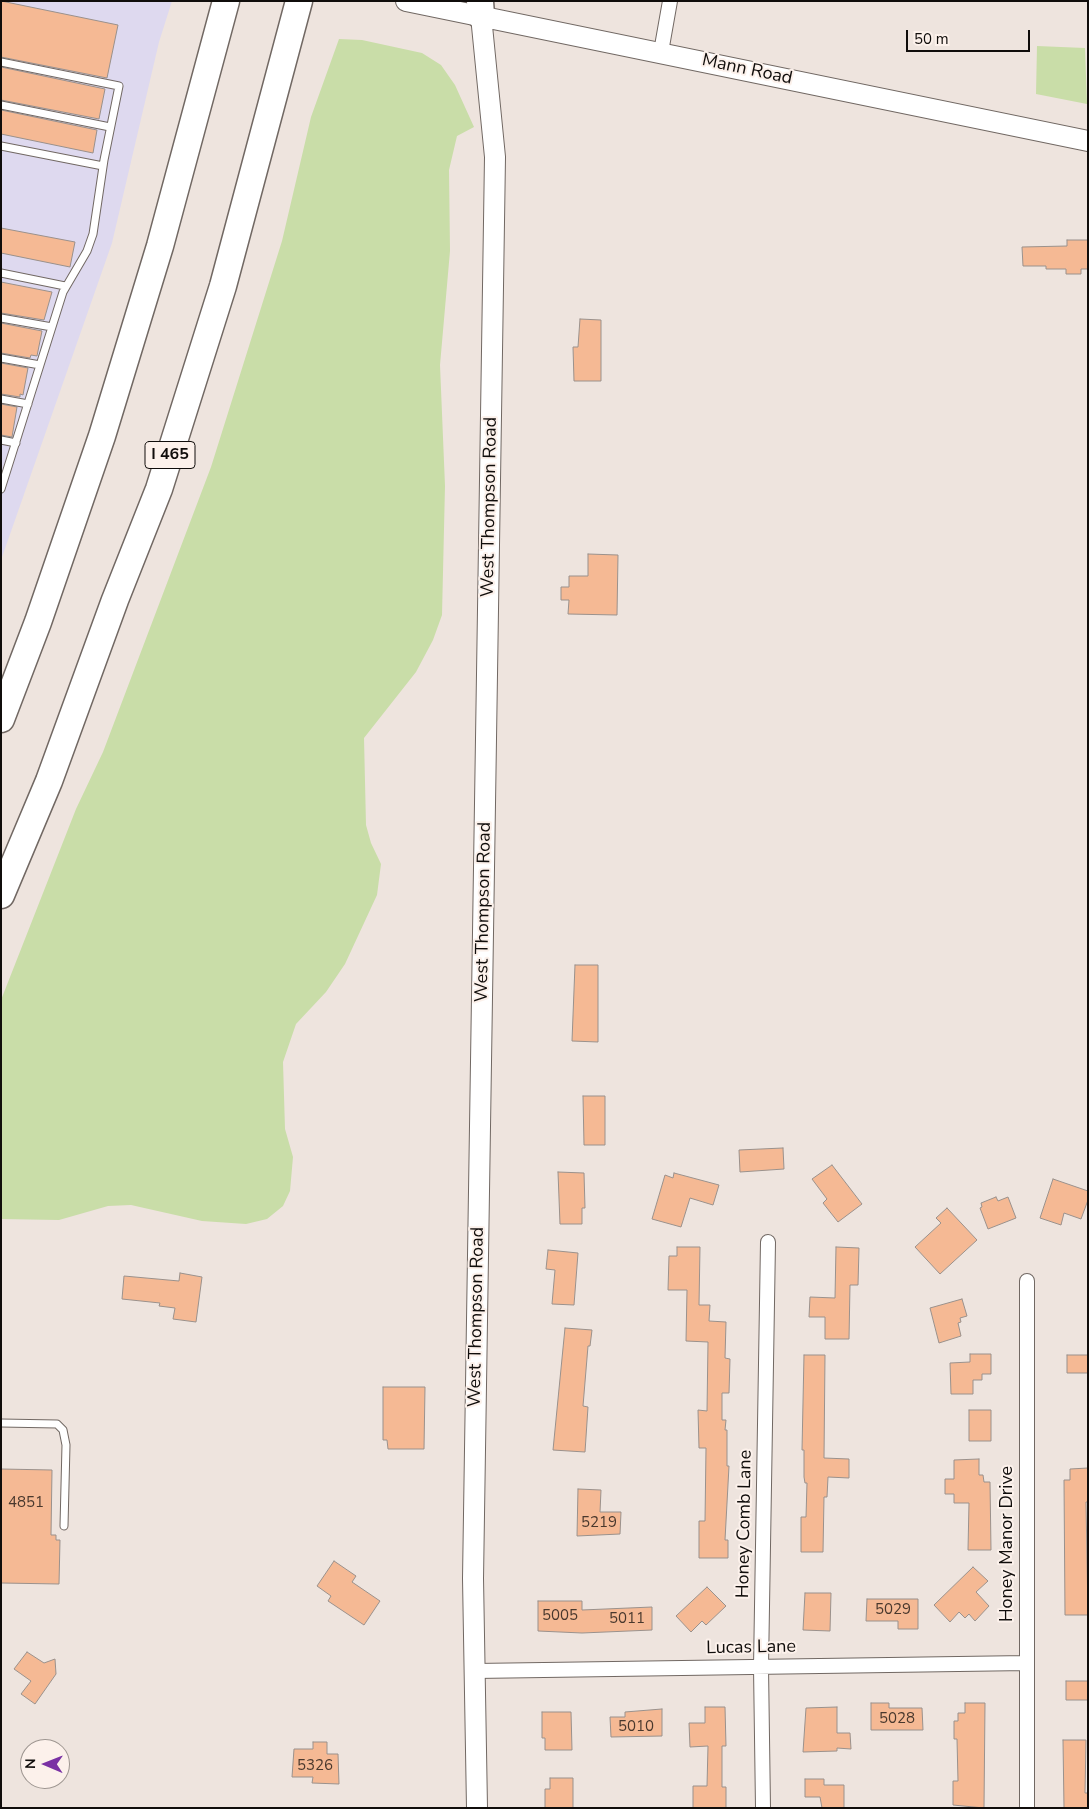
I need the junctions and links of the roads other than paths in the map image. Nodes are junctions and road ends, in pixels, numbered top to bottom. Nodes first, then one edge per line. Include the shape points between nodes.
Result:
1 (226, 1) edge
2 (299, 1) edge
3 (406, 1) edge
4 (670, 1) edge
5 (481, 9) edge
6 (661, 52) junction
7 (1, 62) edge
8 (1, 105) edge
9 (110, 127) junction
10 (1088, 141) edge
11 (1, 146) edge
12 (103, 166) junction
13 (1, 273) edge
14 (65, 286) junction
15 (1, 318) edge
16 (52, 327) junction
17 (1, 358) edge
18 (40, 366) junction
19 (1, 399) edge
20 (28, 404) junction
21 (1, 440) edge
22 (16, 443) junction
23 (2, 485) edge
24 (1, 719) edge
25 (1, 895) edge
26 (768, 1242) dead end
27 (1027, 1281) dead end
28 (1, 1423) edge
29 (64, 1526) dead end
30 (1027, 1663) junction
31 (761, 1666) junction
32 (474, 1671) junction
33 (477, 1808) edge
34 (763, 1808) edge
35 (1027, 1808) edge

1 - 24 highway via 163,236 105,426
2 - 25 highway, I 465 via 223,286 159,489 49,781
3 - 5 main road, Mann Road
4 - 6 street
5 - 6 main road, Mann Road
5 - 32 main road, West Thompson Road via 495,157
6 - 10 main road, Mann Road
7 - 9 lane via 120,86
8 - 9 lane
9 - 12 lane
11 - 12 lane
12 - 14 lane via 93,234 87,251
13 - 14 lane
14 - 16 lane
15 - 16 lane
16 - 18 lane
17 - 18 lane
18 - 20 lane
19 - 20 lane
20 - 22 lane
21 - 22 lane
22 - 23 lane
26 - 31 street, Honey Comb Lane
27 - 30 street, Honey Manor Drive
28 - 29 lane via 57,1424 63,1430 66,1445
30 - 31 street, Lucas Lane
30 - 35 street, Honey Manor Drive
31 - 32 street, Lucas Lane
31 - 34 street, Honey Comb Lane
32 - 33 main road, West Thompson Road

